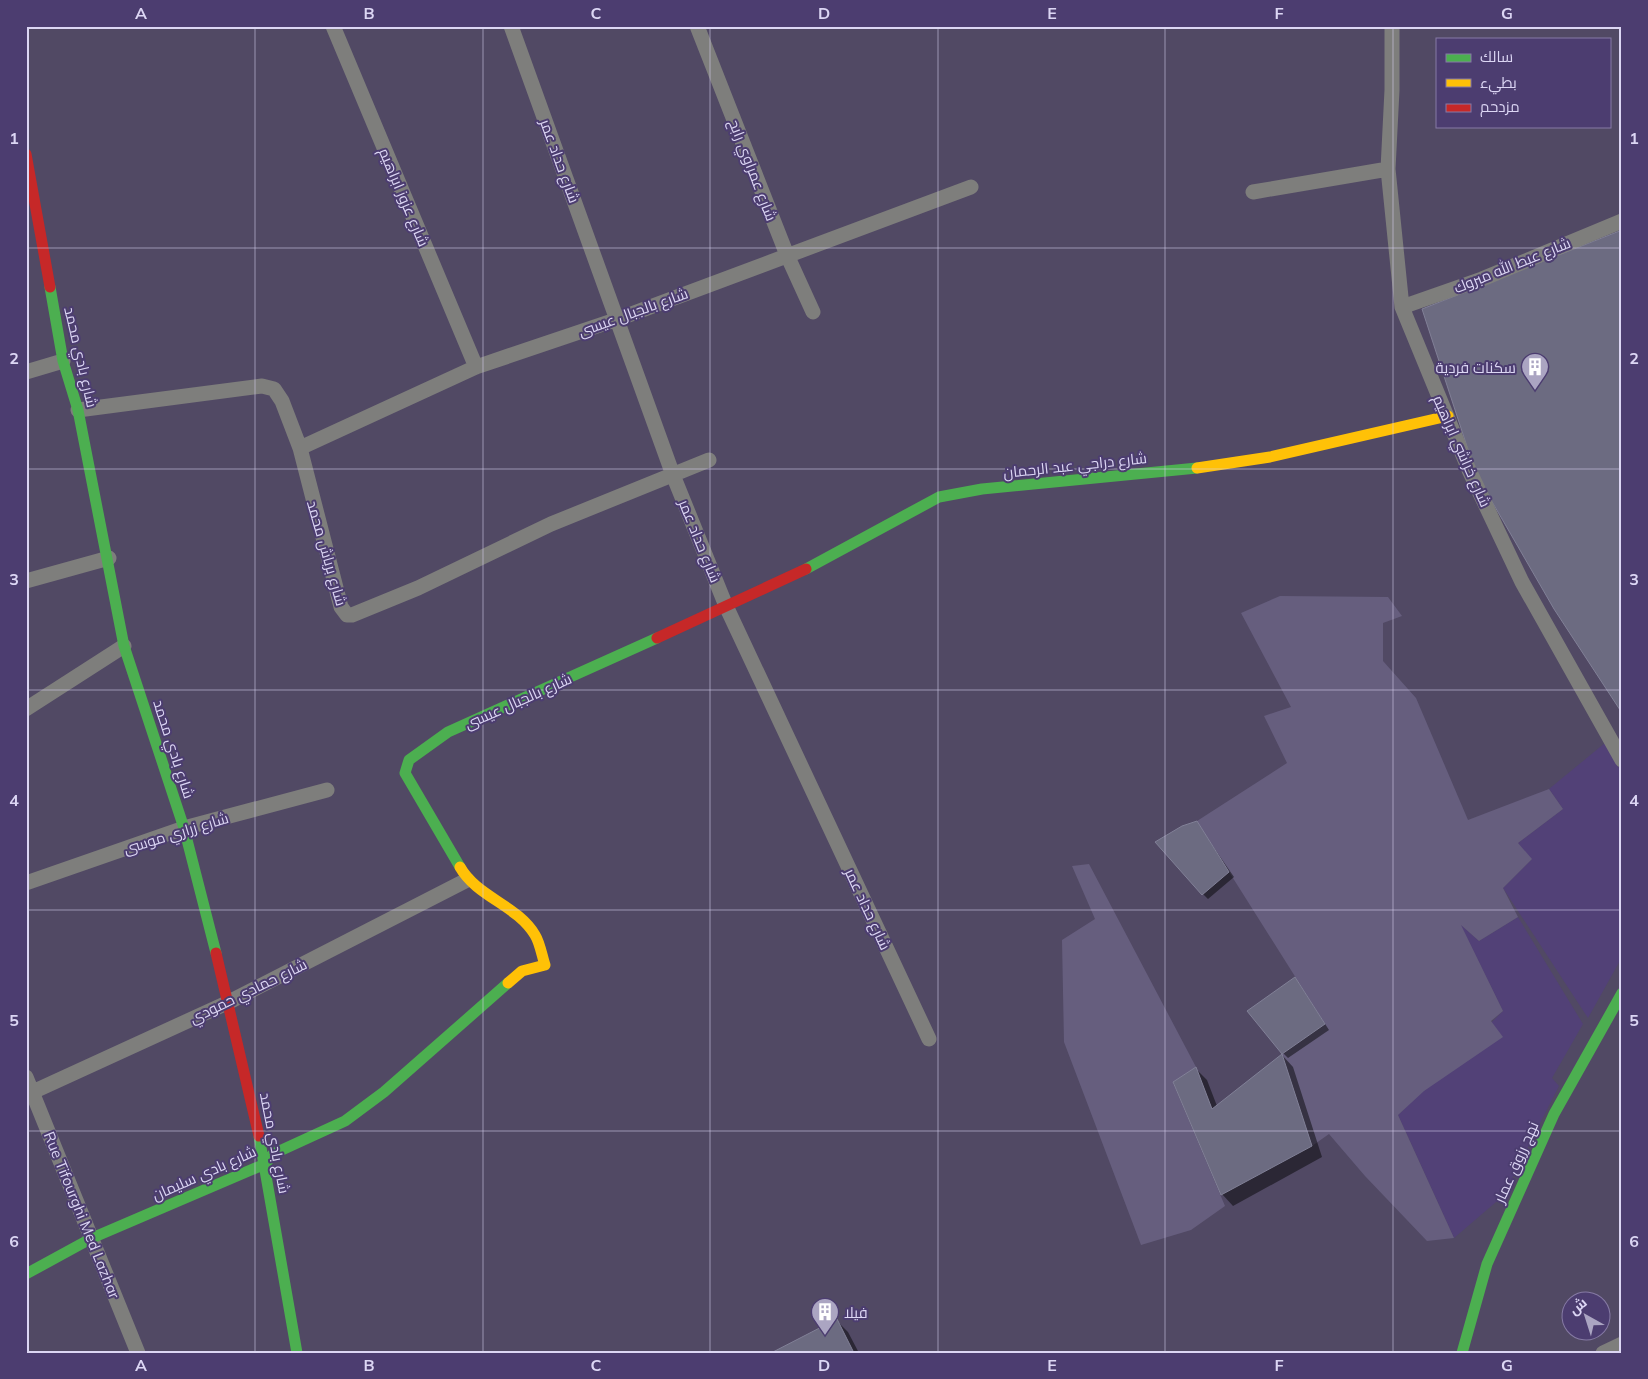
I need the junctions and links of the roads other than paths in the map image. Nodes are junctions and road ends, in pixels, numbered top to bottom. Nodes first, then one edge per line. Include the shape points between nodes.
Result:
1 (333, 26) edge
2 (511, 26) edge
3 (697, 26) edge
4 (1392, 26) edge
5 (26, 154) edge
6 (1388, 169) junction
7 (971, 187) dead end
8 (1253, 192) dead end
9 (1622, 221) edge
10 (787, 255) junction
11 (1402, 307) junction
12 (813, 312) dead end
13 (618, 319) junction
14 (63, 361) junction
15 (476, 367) junction
16 (26, 372) edge
17 (78, 410) junction
18 (1448, 416) junction
19 (300, 448) junction
20 (709, 460) dead end
21 (673, 475) junction
22 (109, 558) junction
23 (26, 581) edge
24 (726, 606) junction
25 (124, 646) junction
26 (26, 709) edge
27 (1622, 760) edge
28 (327, 790) dead end
29 (184, 828) junction
30 (467, 880) junction
31 (26, 882) edge
32 (1622, 993) edge
33 (229, 1002) junction
34 (929, 1039) dead end
35 (26, 1078) edge
36 (29, 1094) edge
37 (265, 1164) junction
38 (92, 1238) junction
39 (26, 1274) edge
40 (1622, 1344) edge
41 (138, 1353) edge
42 (297, 1353) edge
43 (1462, 1353) edge
44 (1603, 1353) edge

1 - 15 street, شارع عزوز ابراهيم
2 - 13 street, شارع حداد عمر
3 - 10 street, شارع عمراوي رابح
4 - 6 street, شارع خراشي ابراهيم
5 - 14 street, شارع بادي محمد
6 - 8 street
6 - 11 street, شارع خراشي ابراهيم
7 - 10 street, شارع بالجبال عيسى
9 - 11 street, شارع عيط الله مبروك via 1482,279
10 - 12 street, شارع عمراوي رابح
10 - 13 street, شارع بالجبال عيسى
11 - 18 street, شارع خراشي ابراهيم via 1436,395
13 - 15 street, شارع بالجبال عيسى
13 - 21 street, شارع حداد عمر
14 - 16 street
14 - 17 street, شارع بادي محمد
15 - 19 street, شارع بالجبال عيسى
17 - 19 street, شارع برباش محمد via 274,389
17 - 22 street, شارع بادي محمد
18 - 24 street, شارع دراجي عبد الرحمان via 1270,458 939,497 794,576
18 - 27 street, شارع خراشي ابراهيم via 1469,470 1522,582
19 - 21 street, شارع برباش محمد via 341,607 347,615 418,588 551,524
20 - 21 street, شارع برباش محمد
21 - 24 street, شارع حداد عمر
22 - 23 street
22 - 25 street, شارع بادي محمد
24 - 30 street, شارع بالجبال عيسى via 448,732 408,760 405,774
24 - 34 street, شارع حداد عمر
25 - 26 street
25 - 29 street, شارع بادي محمد
28 - 29 street, شارع زراري موسى
29 - 31 street, شارع زراري موسى
29 - 33 street, شارع بادي محمد
30 - 33 street, شارع حمادي حمودي
30 - 37 street, شارع بادي سليمان via 520,916 536,936 545,965 522,971 384,1092 344,1121 273,1154
32 - 43 street, نهج رزوق عمار via 1554,1114 1486,1264
33 - 36 street, شارع حمادي حمودي
33 - 37 street, شارع بادي محمد
35 - 36 street, Rue Tifourghi Med Lazhar
36 - 38 street, Rue Tifourghi Med Lazhar
37 - 38 street, شارع بادي سليمان
37 - 42 street, شارع بادي محمد
38 - 39 street, شارع بادي سليمان
38 - 41 street, Rue Tifourghi Med Lazhar
40 - 44 street

